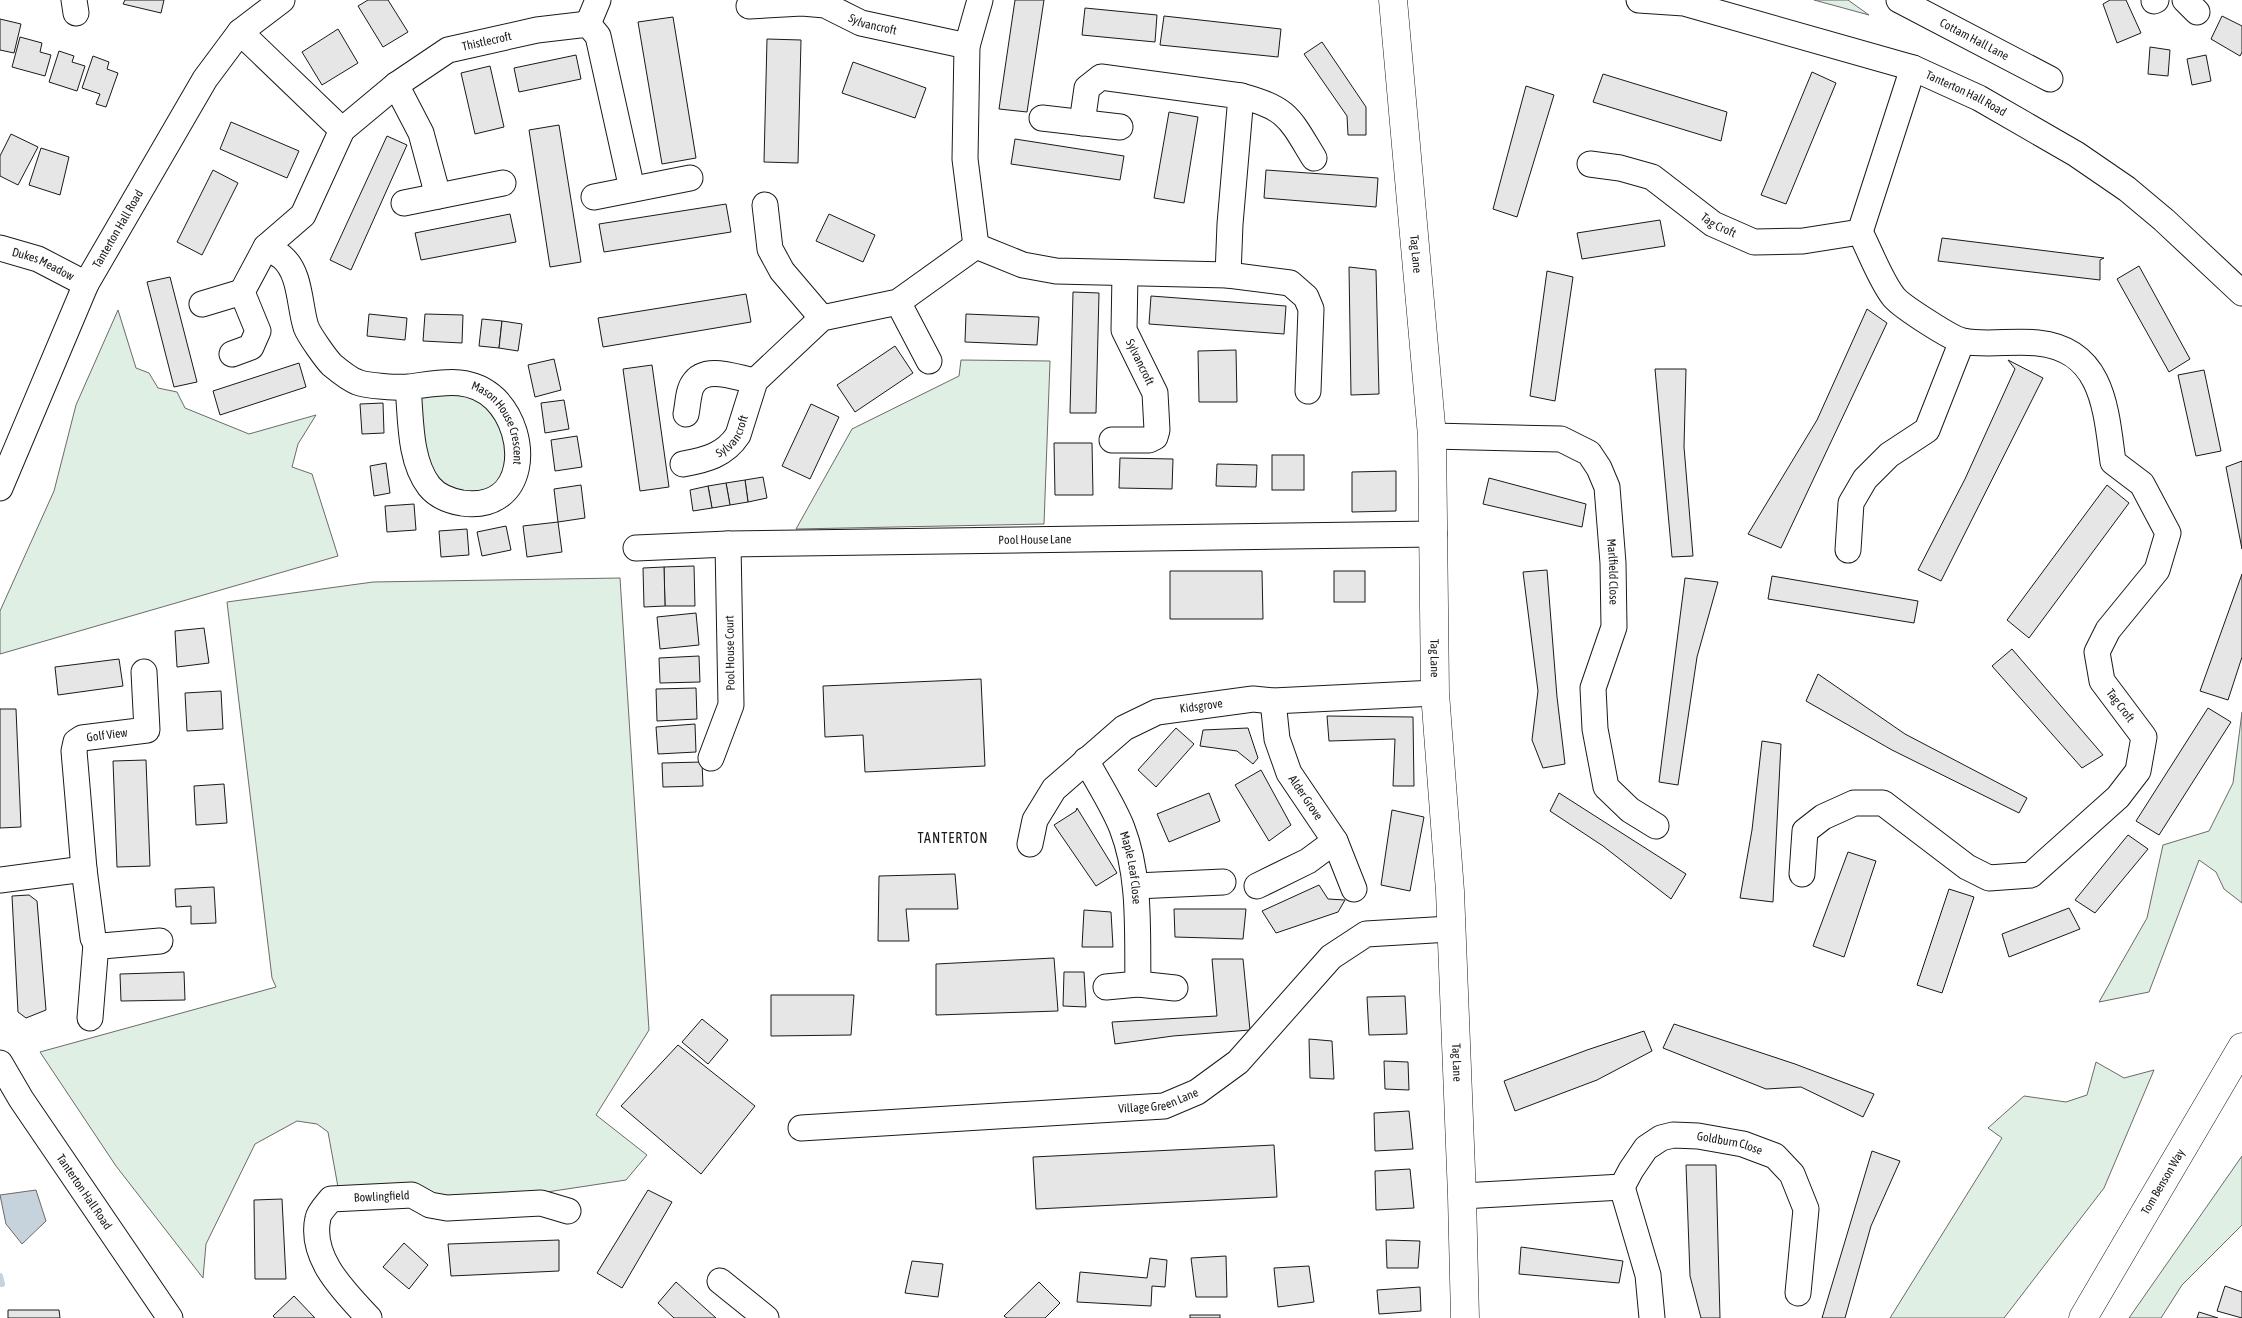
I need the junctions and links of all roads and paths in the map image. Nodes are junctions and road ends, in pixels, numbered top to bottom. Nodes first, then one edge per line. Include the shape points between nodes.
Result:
1 (282, 0) edge
2 (598, 0) edge
3 (980, 0) edge
4 (1393, 0) edge
5 (1639, 0) edge
6 (1899, 0) edge
7 (749, 6) dead end
8 (588, 24) junction
9 (240, 32) junction
10 (967, 46) junction
11 (1913, 68) junction
12 (2050, 79) dead end
13 (396, 85) junction
14 (1241, 96) junction
15 (1042, 118) dead end
16 (1082, 123) junction
17 (1120, 127) dead end
18 (342, 130) junction
19 (1314, 158) dead end
20 (1590, 164) dead end
21 (690, 178) dead end
22 (503, 184) dead end
23 (632, 189) junction
24 (438, 196) junction
25 (594, 197) dead end
26 (404, 203) dead end
27 (765, 205) dead end
28 (1860, 232) junction
29 (976, 246) junction
30 (266, 247) junction
31 (0, 248) edge
32 (1124, 273) junction
33 (1228, 275) junction
34 (86, 284) junction
35 (242, 292) junction
36 (2242, 294) edge
37 (898, 302) junction
38 (202, 304) dead end
39 (822, 318) junction
40 (1962, 341) junction
41 (232, 354) dead end
42 (929, 361) dead end
43 (755, 381) junction
44 (408, 387) junction
45 (1308, 391) dead end
46 (686, 414) dead end
47 (1432, 436) junction
48 (1112, 440) dead end
49 (683, 464) dead end
50 (0, 488) edge
51 (1434, 534) junction
52 (728, 544) junction
53 (636, 548) dead end
54 (1848, 550) dead end
55 (144, 672) dead end
56 (1435, 693) junction
57 (1274, 701) junction
58 (711, 758) dead end
59 (1086, 760) junction
60 (1656, 826) dead end
61 (1335, 842) junction
62 (1030, 844) dead end
63 (84, 868) junction
64 (1802, 874) dead end
65 (0, 880) edge
66 (1223, 882) dead end
67 (1136, 886) junction
68 (1257, 886) dead end
69 (1354, 889) dead end
70 (1450, 929) junction
71 (160, 942) dead end
72 (96, 944) junction
73 (1138, 984) junction
74 (1106, 987) dead end
75 (1175, 988) dead end
76 (90, 1018) dead end
77 (2242, 1047) edge
78 (0, 1063) edge
79 (801, 1128) dead end
80 (1622, 1187) junction
81 (1462, 1196) junction
82 (568, 1211) dead end
83 (720, 1281) dead end
84 (1798, 1292) dead end
85 (170, 1318) edge
86 (369, 1318) edge
87 (766, 1318) edge
88 (1464, 1318) edge
89 (1652, 1318) edge
90 (2083, 1318) edge

1 - 9 street, Tanterton Hall Road
2 - 8 street
3 - 10 street
4 - 47 main road, Tag Lane
5 - 11 street, Tanterton Hall Road via 1684,3
6 - 12 street, Cottam Hall Lane
7 - 10 street, Sylvancroft via 825,5 861,23
8 - 13 street, Thistlecroft via 537,30 448,50
8 - 23 street via 598,36
9 - 18 street
9 - 34 street, Tanterton Hall Road via 205,79
10 - 29 street via 964,159
11 - 28 street
11 - 36 street, Tanterton Hall Road via 1979,98 2076,154 2164,220
13 - 18 street, Thistlecroft
13 - 24 street via 421,133
14 - 16 street via 1101,77 1087,88
14 - 19 street via 1267,103 1289,118
14 - 33 street
15 - 16 street
16 - 17 street
18 - 30 street, Thistlecroft via 303,215
20 - 28 street, Tag Croft via 1652,177 1713,224 1754,242 1803,241
21 - 23 street
22 - 24 street
23 - 25 street
24 - 26 street
27 - 39 street via 770,249 782,271
28 - 40 street, Tag Croft via 1893,297
29 - 32 street via 1023,265 1056,271
29 - 37 street
30 - 35 street, Thistlecroft
30 - 44 street, Mason House Crescent via 283,258 295,277 307,329 331,364 357,382
31 - 34 street, Dukes Meadow via 38,259
32 - 33 street
32 - 48 street, Sylvancroft via 1124,330 1155,393 1157,430 1155,437 1149,440
33 - 45 street via 1290,283 1306,297 1312,321
34 - 50 street, Tanterton Hall Road
35 - 38 street
35 - 41 street via 258,331 251,347
37 - 39 street
37 - 42 street
39 - 43 street, Sylvancroft
40 - 54 street via 1927,430 1889,455 1865,479 1851,503
40 - 64 street, Tag Croft via 2040,343 2071,352 2102,392 2113,462 2142,484 2168,533 2156,570 2108,630 2097,652 2102,682 2144,737 2138,771 2118,797 2030,875 1990,878 1967,867 1883,803 1854,804 1823,817 1805,831
43 - 46 street via 710,372 692,384
43 - 49 street, Sylvancroft via 733,442 709,459
44 - 44 street, Mason House Crescent via 460,381 483,390 496,400 516,437 518,456 514,476 506,491 492,502 473,504 439,495 429,486 414,449
47 - 51 main road, Tag Lane
47 - 60 street, Marlfield Close via 1561,440 1589,453 1599,468 1607,487 1614,627 1593,688 1595,729 1606,787 1630,810
51 - 52 street, Pool House Lane
51 - 56 main road, Tag Lane
52 - 53 street, Pool House Lane
52 - 58 street, Pool House Court via 731,705
55 - 63 street, Golf View via 147,730 82,738 76,742 74,752
56 - 57 street, Kidsgrove
56 - 70 main road, Tag Lane
57 - 59 street, Kidsgrove via 1253,699 1157,712 1124,728
57 - 61 street, Alder Grove via 1277,739 1290,773
59 - 62 street, Kidsgrove via 1054,789 1035,820
59 - 67 street, Maple Leaf Close via 1122,828
61 - 68 street via 1308,861
61 - 69 street, Alder Grove
63 - 65 street
63 - 72 street, Golf View
66 - 67 street
67 - 73 street, Maple Leaf Close
70 - 79 street, Village Green Lane via 1366,934 1331,957 1238,1062 1197,1092 1164,1106
70 - 81 main road, Tag Lane
71 - 72 street
72 - 76 street, Golf View
73 - 74 street
73 - 75 street
77 - 90 main road, Tom Benson Way
78 - 85 street, Tanterton Hall Road
80 - 81 street
80 - 84 street, Goldburn Close via 1646,1148 1661,1138 1673,1135 1743,1144 1774,1156 1792,1174 1806,1210
80 - 89 street via 1648,1275
81 - 88 main road, Tag Lane
82 - 86 street, Bowlingfield via 541,1203 447,1208 430,1205 412,1195 331,1199 318,1217 318,1241 327,1269
83 - 87 street

